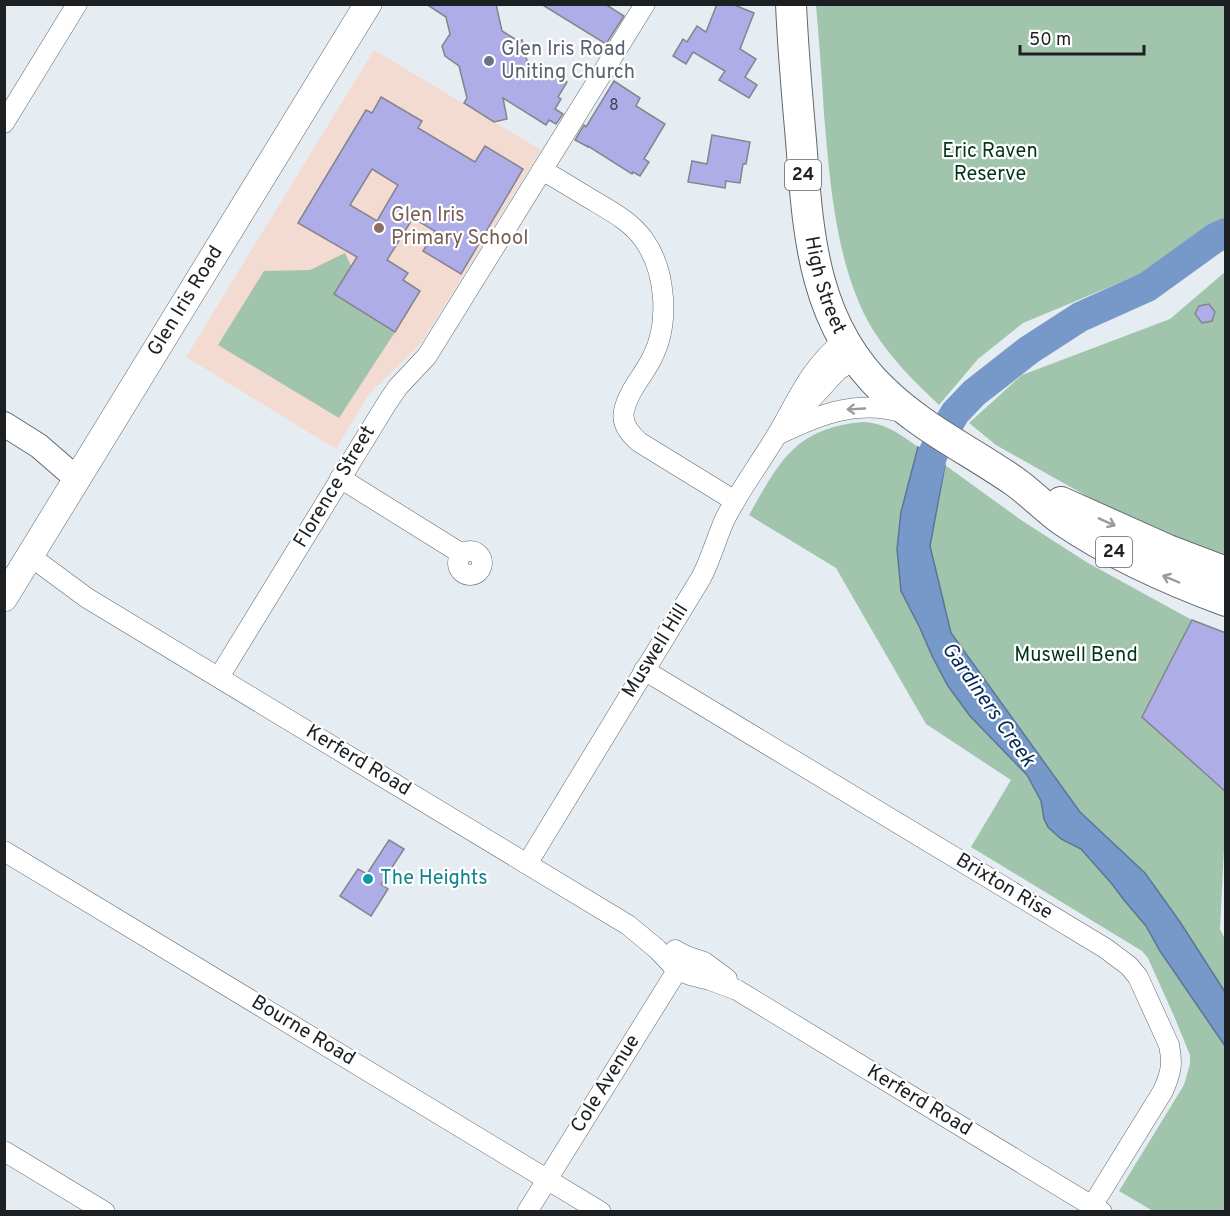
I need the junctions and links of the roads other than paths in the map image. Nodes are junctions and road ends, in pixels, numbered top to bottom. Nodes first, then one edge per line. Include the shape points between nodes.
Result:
1 (77, 4) edge
2 (368, 4) edge
3 (645, 4) edge
4 (791, 4) edge
5 (4, 123) edge
6 (542, 170) junction
7 (850, 349) junction
8 (919, 420) junction
9 (4, 424) edge
10 (777, 435) junction
11 (82, 472) junction
12 (340, 478) junction
13 (1015, 482) junction
14 (735, 501) junction
15 (462, 554) dead end
16 (26, 563) junction
17 (1226, 572) edge
18 (4, 598) edge
19 (1226, 601) edge
20 (644, 670) junction
21 (219, 677) junction
22 (4, 851) edge
23 (527, 864) junction
24 (682, 963) junction
25 (4, 1151) edge
26 (547, 1179) junction
27 (1097, 1209) edge
28 (105, 1212) edge
29 (527, 1212) edge
30 (601, 1212) edge

1 - 5 street
2 - 11 main road, Glen Iris Road
3 - 6 street, Florence Street
4 - 7 main road, High Street / 24 via 811,248 830,314
6 - 12 street, Florence Street via 427,356 398,387
6 - 14 street via 625,220 645,240 657,268 663,298 660,340 625,407 628,431 639,442
7 - 8 main road, High Street / 24 via 882,390
7 - 10 street, Muswell Hill via 838,370
8 -> 10 street via 883,408 843,410 822,414
8 - 13 main road, High Street / 24
9 - 11 street
10 - 14 street, Muswell Hill
11 - 16 main road, Glen Iris Road
12 - 15 street
12 - 21 street, Florence Street
13 -> 17 main road, High Street / 24
19 -> 13 main road, High Street / 24 via 1168,578 1101,544 1061,519
14 - 20 street, Muswell Hill via 701,578
16 - 18 main road, Glen Iris Road
16 - 21 street, Kerferd Road
20 - 23 street, Muswell Hill
20 - 27 street, Brixton Rise via 1106,948 1134,972 1169,1045 1172,1066 1163,1091
21 - 23 street, Kerferd Road
22 - 26 street, Bourne Road
23 - 24 street, Kerferd Road
24 - 26 street, Cole Avenue
24 - 27 street, Kerferd Road via 704,962 737,990
25 - 28 street
26 - 29 street, Cole Avenue
26 - 30 street, Bourne Road

